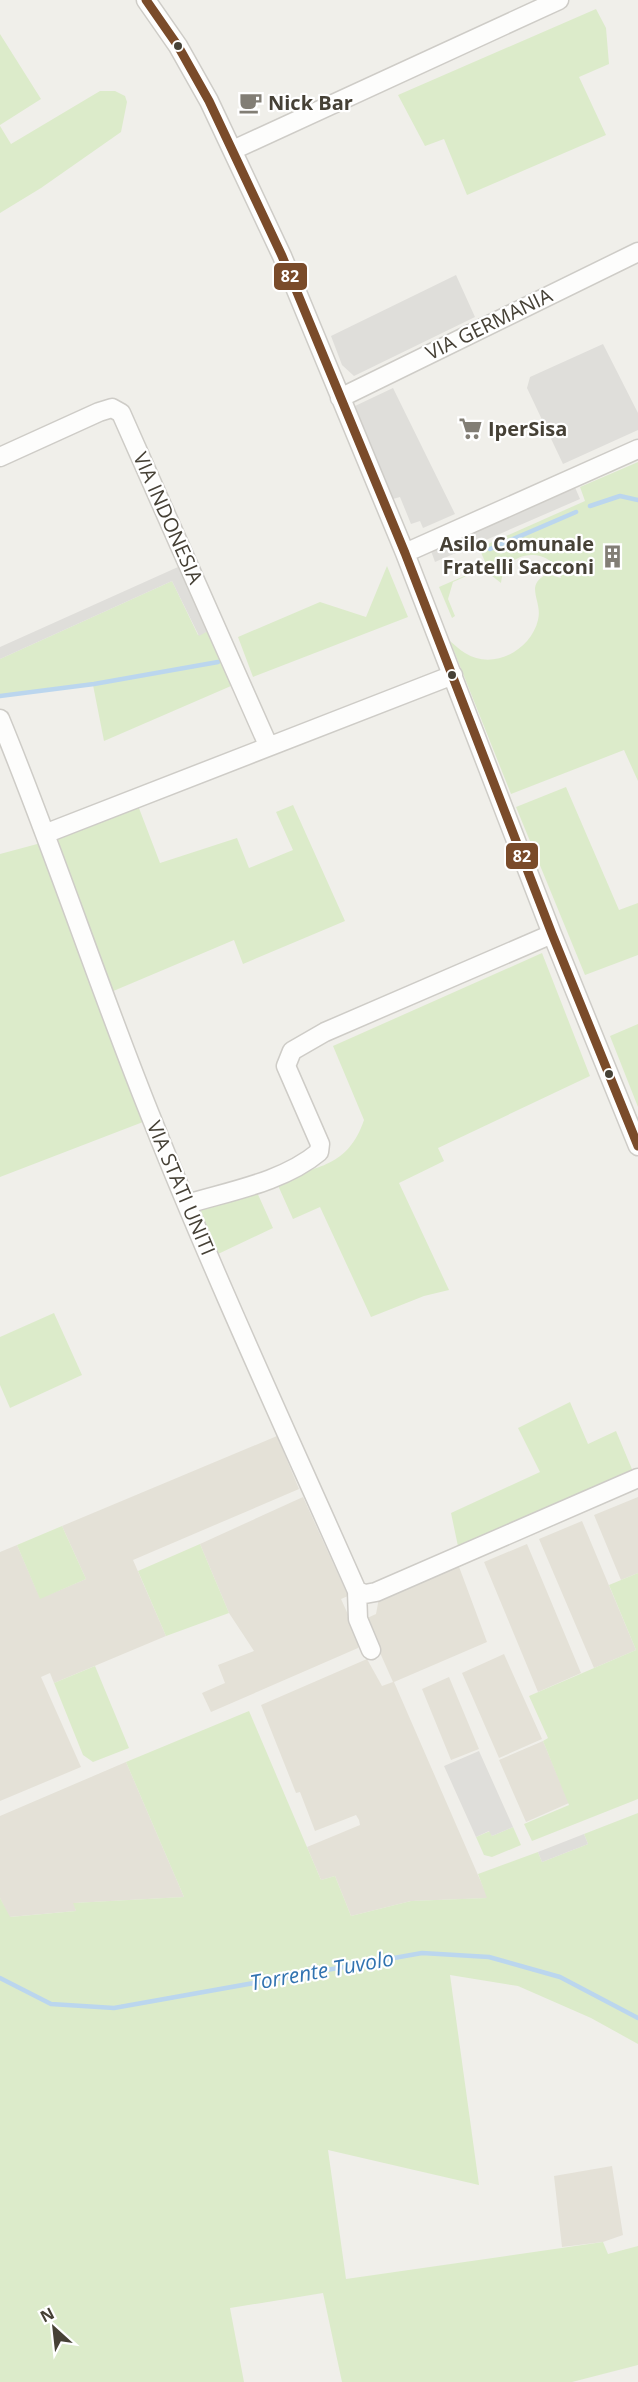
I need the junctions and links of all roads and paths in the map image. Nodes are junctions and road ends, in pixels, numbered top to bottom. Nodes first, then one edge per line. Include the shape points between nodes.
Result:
1 (146, 0) edge
2 (559, 0) edge
3 (233, 150) junction
4 (638, 252) edge
5 (340, 398) junction
6 (638, 449) edge
7 (0, 457) edge
8 (405, 553) junction
9 (453, 675) junction
10 (0, 720) edge
11 (268, 746) junction
12 (47, 833) junction
13 (552, 934) junction
14 (638, 1146) edge
15 (187, 1204) junction
16 (638, 1478) edge
17 (357, 1591) junction
18 (376, 1592) junction
19 (358, 1618) junction
20 (371, 1650) dead end

1 - 3 street via 178,46
2 - 3 street
3 - 5 street
4 - 5 street, VIA GERMANIA
5 - 8 street
6 - 8 street
7 - 11 street, VIA INDONESIA via 99,412 112,408 121,413
8 - 9 street
9 - 11 street
9 - 13 street
10 - 12 street, VIA STATI UNITI
11 - 12 street
12 - 15 street, VIA STATI UNITI via 107,1006
13 - 14 street
13 - 15 street via 336,1027 292,1051 286,1066 320,1144 319,1152 277,1176
15 - 17 street, VIA STATI UNITI
16 - 18 street
17 - 18 street
17 - 19 street, VIA STATI UNITI
18 - 19 street
19 - 20 street, VIA STATI UNITI

